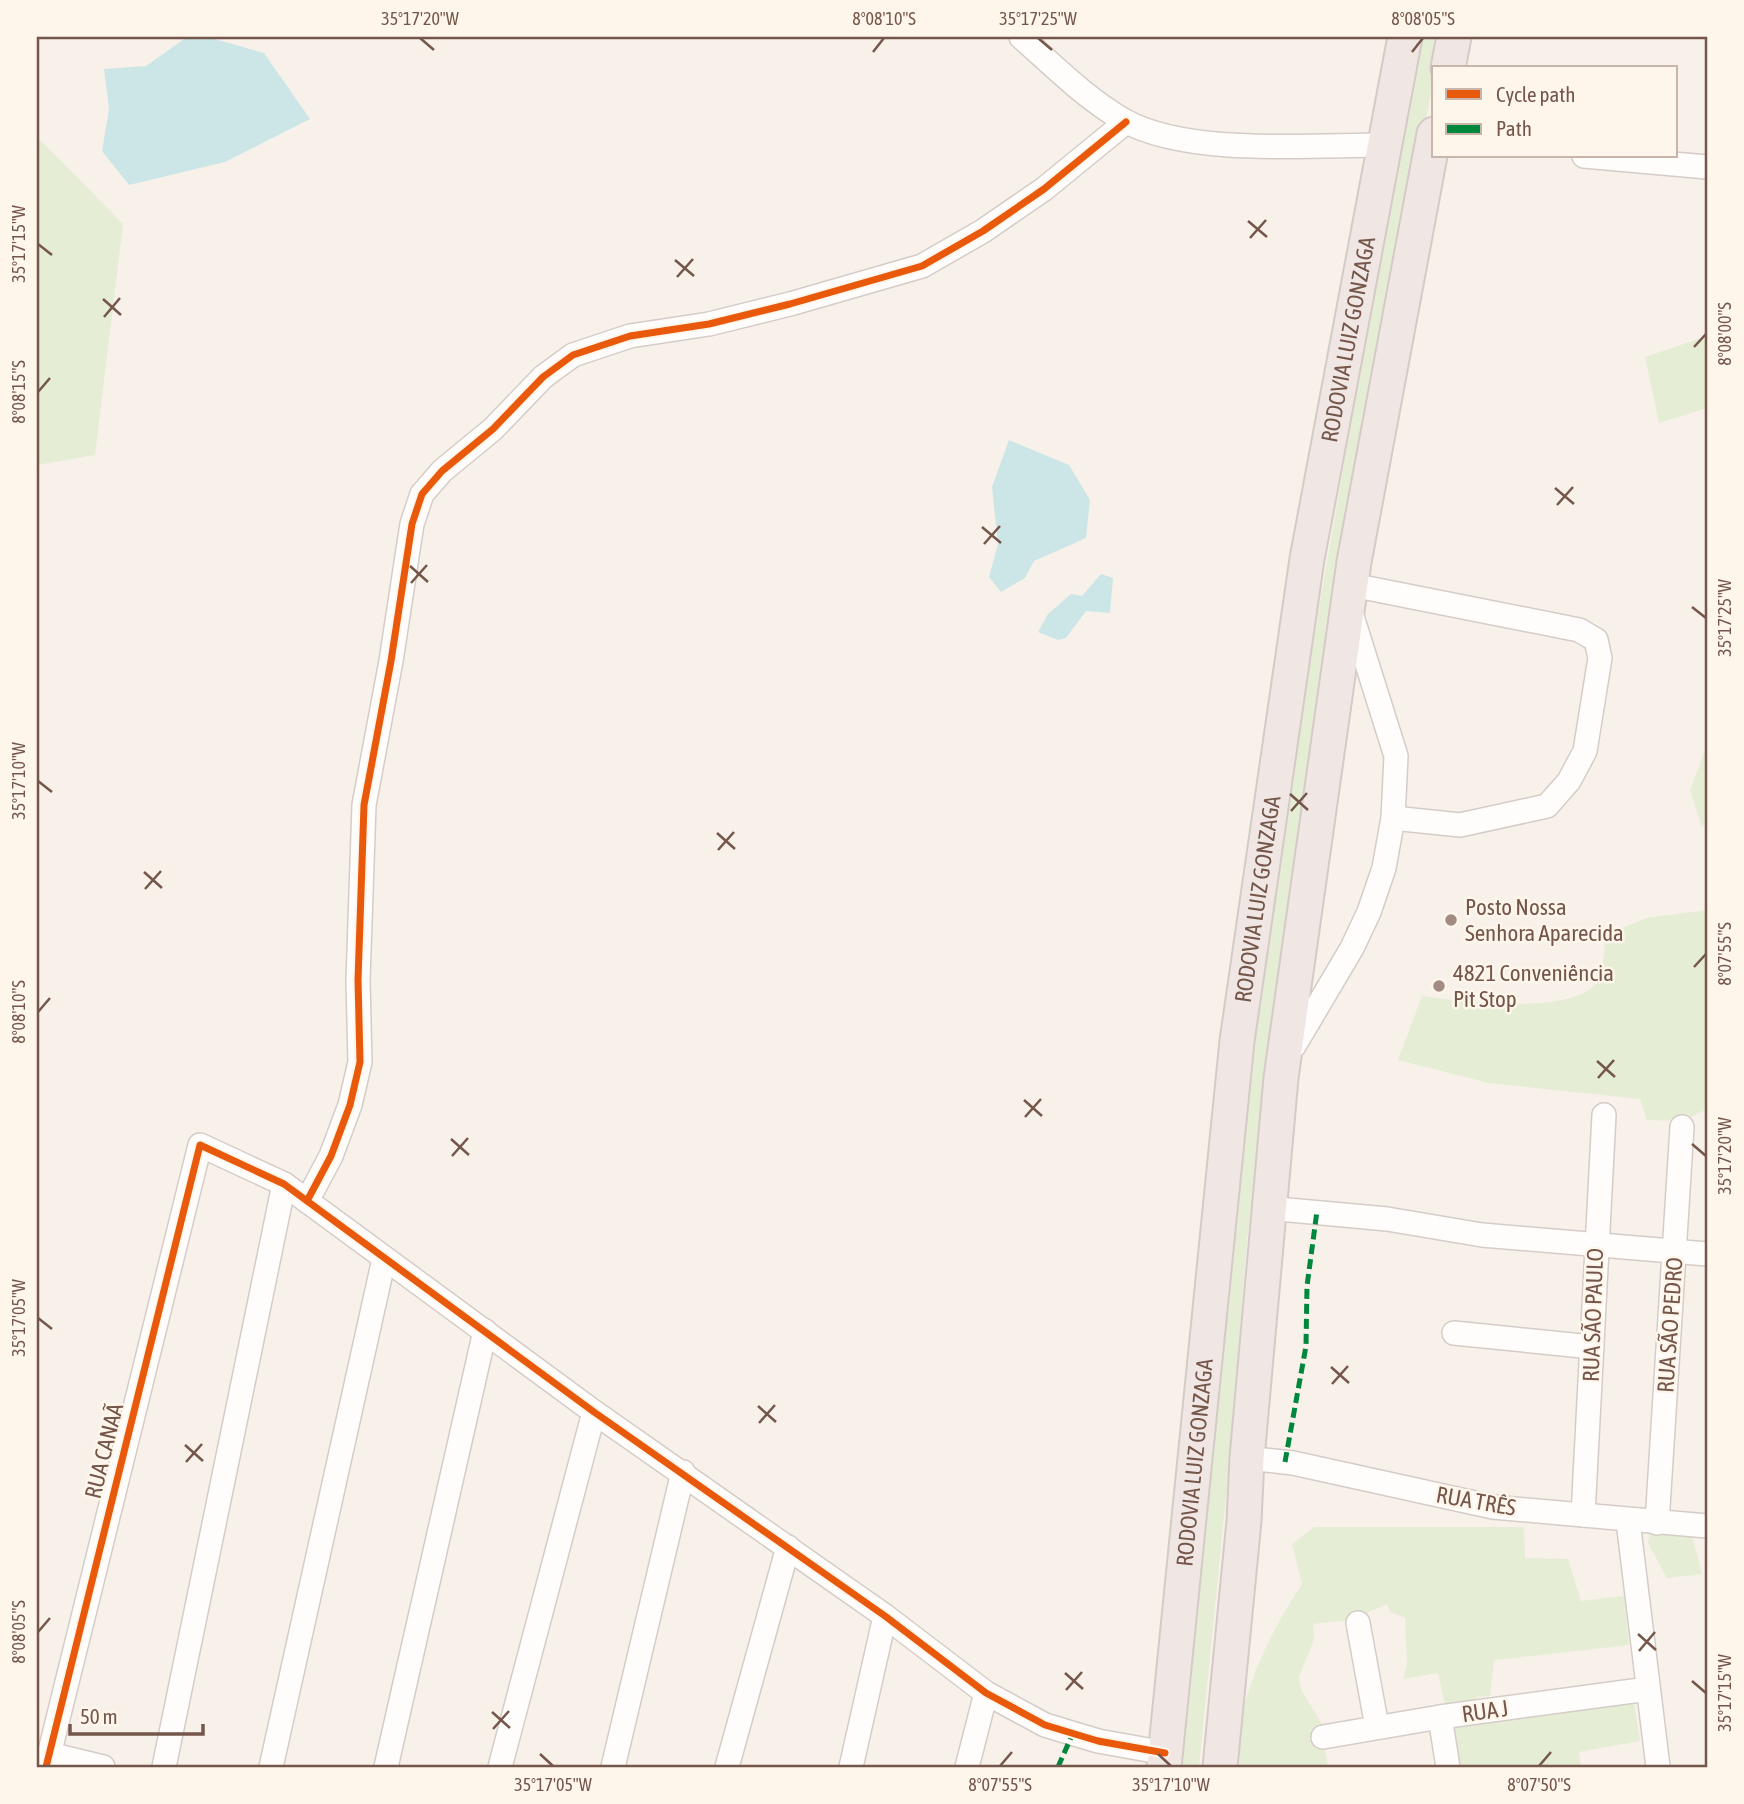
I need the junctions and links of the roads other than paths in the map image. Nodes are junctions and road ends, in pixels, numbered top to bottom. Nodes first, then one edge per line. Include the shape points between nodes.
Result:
1 (1021, 37) edge
2 (1405, 37) edge
3 (1454, 37) edge
4 (1448, 66) edge
5 (1126, 122) junction
6 (1384, 145) junction
7 (1432, 151) edge
8 (1606, 158) edge
9 (1707, 167) edge
10 (1350, 597) junction
11 (1393, 818) junction
12 (1281, 1078) junction
13 (1604, 1115) dead end
14 (1682, 1127) dead end
15 (284, 1184) junction
16 (307, 1201) junction
17 (1268, 1208) junction
18 (1595, 1247) junction
19 (1675, 1253) junction
20 (1707, 1254) edge
21 (384, 1259) junction
22 (485, 1331) junction
23 (1454, 1333) dead end
24 (1592, 1347) junction
25 (594, 1412) junction
26 (1247, 1458) junction
27 (683, 1472) junction
28 (1583, 1515) junction
29 (1628, 1521) junction
30 (1657, 1523) junction
31 (1707, 1526) edge
32 (788, 1547) junction
33 (885, 1616) junction
34 (1358, 1623) dead end
35 (1648, 1689) junction
36 (986, 1693) junction
37 (1440, 1717) junction
38 (1377, 1727) junction
39 (1323, 1737) dead end
40 (1164, 1760) edge
41 (47, 1761) edge
42 (103, 1767) edge
43 (164, 1767) edge
44 (271, 1767) edge
45 (386, 1767) edge
46 (500, 1767) edge
47 (613, 1767) edge
48 (727, 1767) edge
49 (851, 1767) edge
50 (967, 1767) edge
51 (1220, 1767) edge
52 (1448, 1767) edge
53 (1658, 1767) edge

1 - 5 street via 1089,97
2 - 6 highway, RODOVIA LUIZ GONZAGA
3 - 4 highway
5 - 6 street via 1169,136 1240,145
5 - 16 street via 1044,190 922,266 709,324 630,336 573,355 543,377 422,494 412,524 364,805 360,1062 331,1156
6 - 40 highway, RODOVIA LUIZ GONZAGA via 1307,559 1237,1041
7 - 10 highway, RODOVIA LUIZ GONZAGA
8 - 9 street
10 - 11 street via 1396,756
10 - 11 street via 1579,631 1596,640 1601,658 1585,751 1547,806 1460,825
10 - 12 highway, RODOVIA LUIZ GONZAGA
11 - 12 street via 1384,868 1369,912 1352,948 1298,1033
12 - 17 highway, RODOVIA LUIZ GONZAGA
13 - 18 street, RUA SÃO PAULO
14 - 19 street, RUA SÃO PEDRO
15 - 16 street
15 - 41 street, RUA CANAÃ via 200,1145
15 - 43 street
16 - 21 street
17 - 18 street via 1374,1217 1482,1236
17 - 26 highway, RODOVIA LUIZ GONZAGA
18 - 19 street
18 - 24 street, RUA SÃO PAULO
19 - 20 street
19 - 30 street, RUA SÃO PEDRO
21 - 22 street
21 - 44 street
22 - 25 street
22 - 45 street
23 - 24 street
24 - 28 street, RUA SÃO PAULO
25 - 27 street
25 - 46 street
26 - 28 street, RUA TRÊS via 1293,1463 1493,1507
26 - 51 highway, RODOVIA LUIZ GONZAGA
27 - 32 street
27 - 47 street
28 - 29 street, RUA TRÊS
29 - 30 street, RUA TRÊS
29 - 35 street
30 - 31 street, RUA TRÊS
32 - 33 street
32 - 48 street
33 - 36 street
33 - 49 street
34 - 38 street
35 - 37 street, RUA J
35 - 53 street
36 - 40 street via 1045,1724
36 - 50 street
37 - 38 street, RUA J
37 - 52 street
38 - 39 street, RUA J
41 - 42 street

